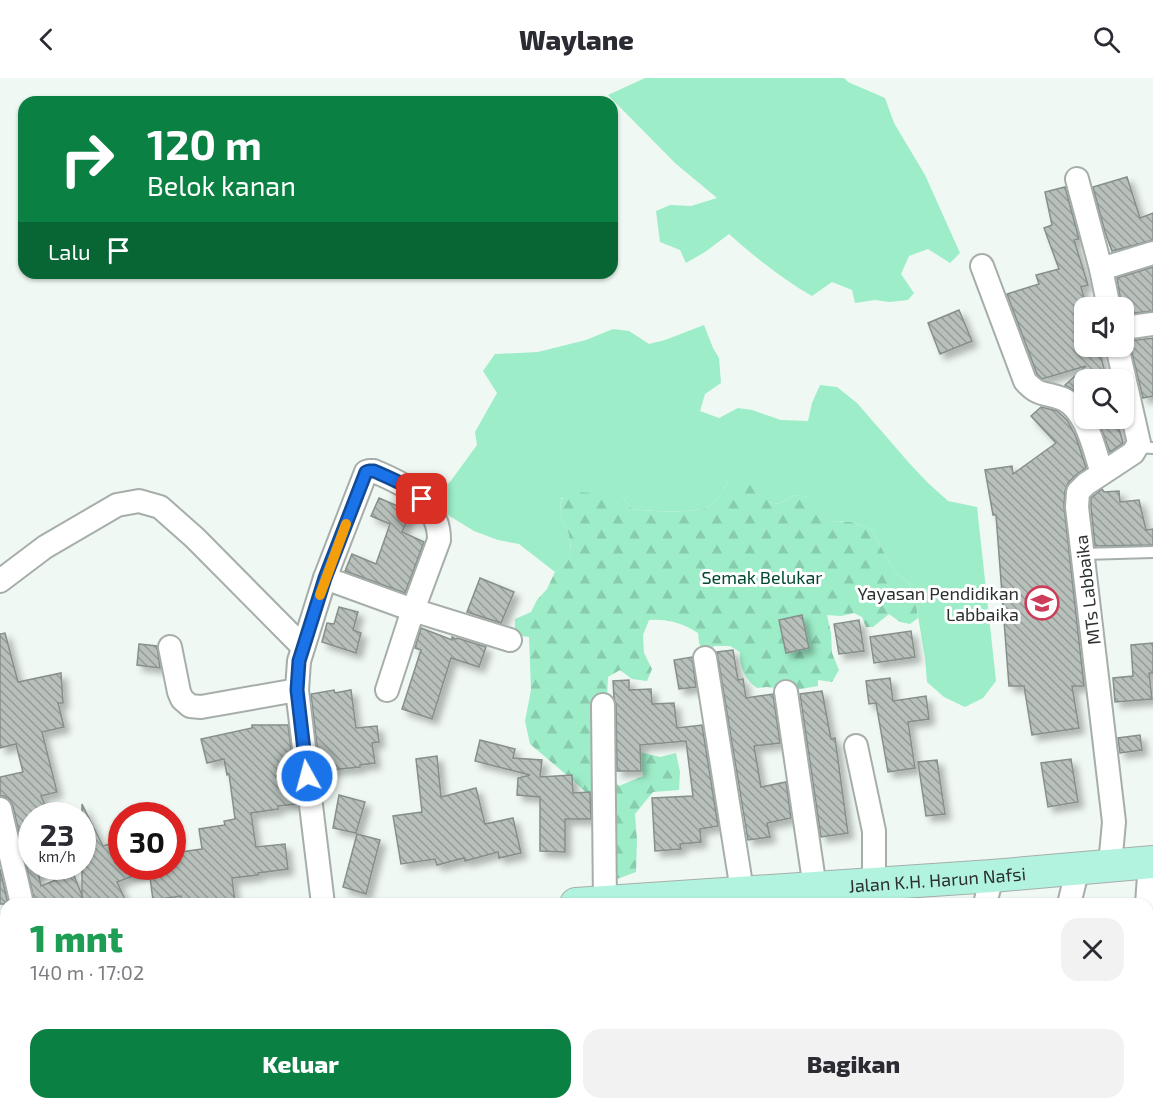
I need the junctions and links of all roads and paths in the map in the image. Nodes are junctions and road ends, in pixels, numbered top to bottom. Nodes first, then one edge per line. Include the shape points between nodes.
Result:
1 (1077, 179) dead end
2 (1153, 253) edge
3 (982, 266) dead end
4 (1101, 269) junction
5 (1107, 297) edge
6 (1153, 324) edge
7 (1134, 327) edge
8 (1120, 357) edge
9 (1145, 447) edge
10 (1102, 473) junction
11 (1153, 552) edge
12 (1083, 554) junction
13 (325, 578) junction
14 (0, 580) edge
15 (413, 610) junction
16 (510, 640) dead end
17 (170, 647) dead end
18 (303, 647) junction
19 (705, 658) dead end
20 (297, 690) junction
21 (387, 690) dead end
22 (786, 692) dead end
23 (603, 705) dead end
24 (856, 746) dead end
25 (0, 809) edge
26 (1151, 862) edge
27 (1110, 865) junction
28 (1078, 868) junction
29 (815, 888) junction
30 (989, 890) edge
31 (874, 894) edge
32 (21, 898) edge
33 (322, 898) edge
34 (599, 898) edge
35 (735, 898) edge
36 (742, 898) edge
37 (1070, 898) edge
38 (1148, 898) edge

1 - 4 street
2 - 4 street
3 - 10 street via 1025,381 1040,393 1064,400 1084,419
4 - 5 street
6 - 7 street
8 - 9 street, MTs Labbaika via 1139,439
9 - 10 street, MTs Labbaika
10 - 12 street, MTs Labbaika via 1078,492
11 - 12 lane
12 - 27 street, MTs Labbaika via 1114,822
13 - 15 street
13 - 15 street via 366,472 374,471 413,490 436,518 439,528 439,540
13 - 18 street
14 - 18 street via 45,547 117,505 139,501 160,507 195,538
15 - 16 street
15 - 21 street
17 - 20 street via 179,692 190,706
18 - 20 street
19 - 35 street via 740,878
20 - 33 street
22 - 29 street
23 - 34 street
24 - 31 street via 873,831
25 - 32 street
26 - 27 main road, Jalan K.H. Harun Nafsi
26 - 38 street
27 - 28 main road, Jalan K.H. Harun Nafsi
28 - 30 main road, Jalan K.H. Harun Nafsi
28 - 37 street
29 - 31 main road, Jalan K.H. Harun Nafsi
29 - 36 main road, Jalan K.H. Harun Nafsi
30 - 31 main road, Jalan K.H. Harun Nafsi

